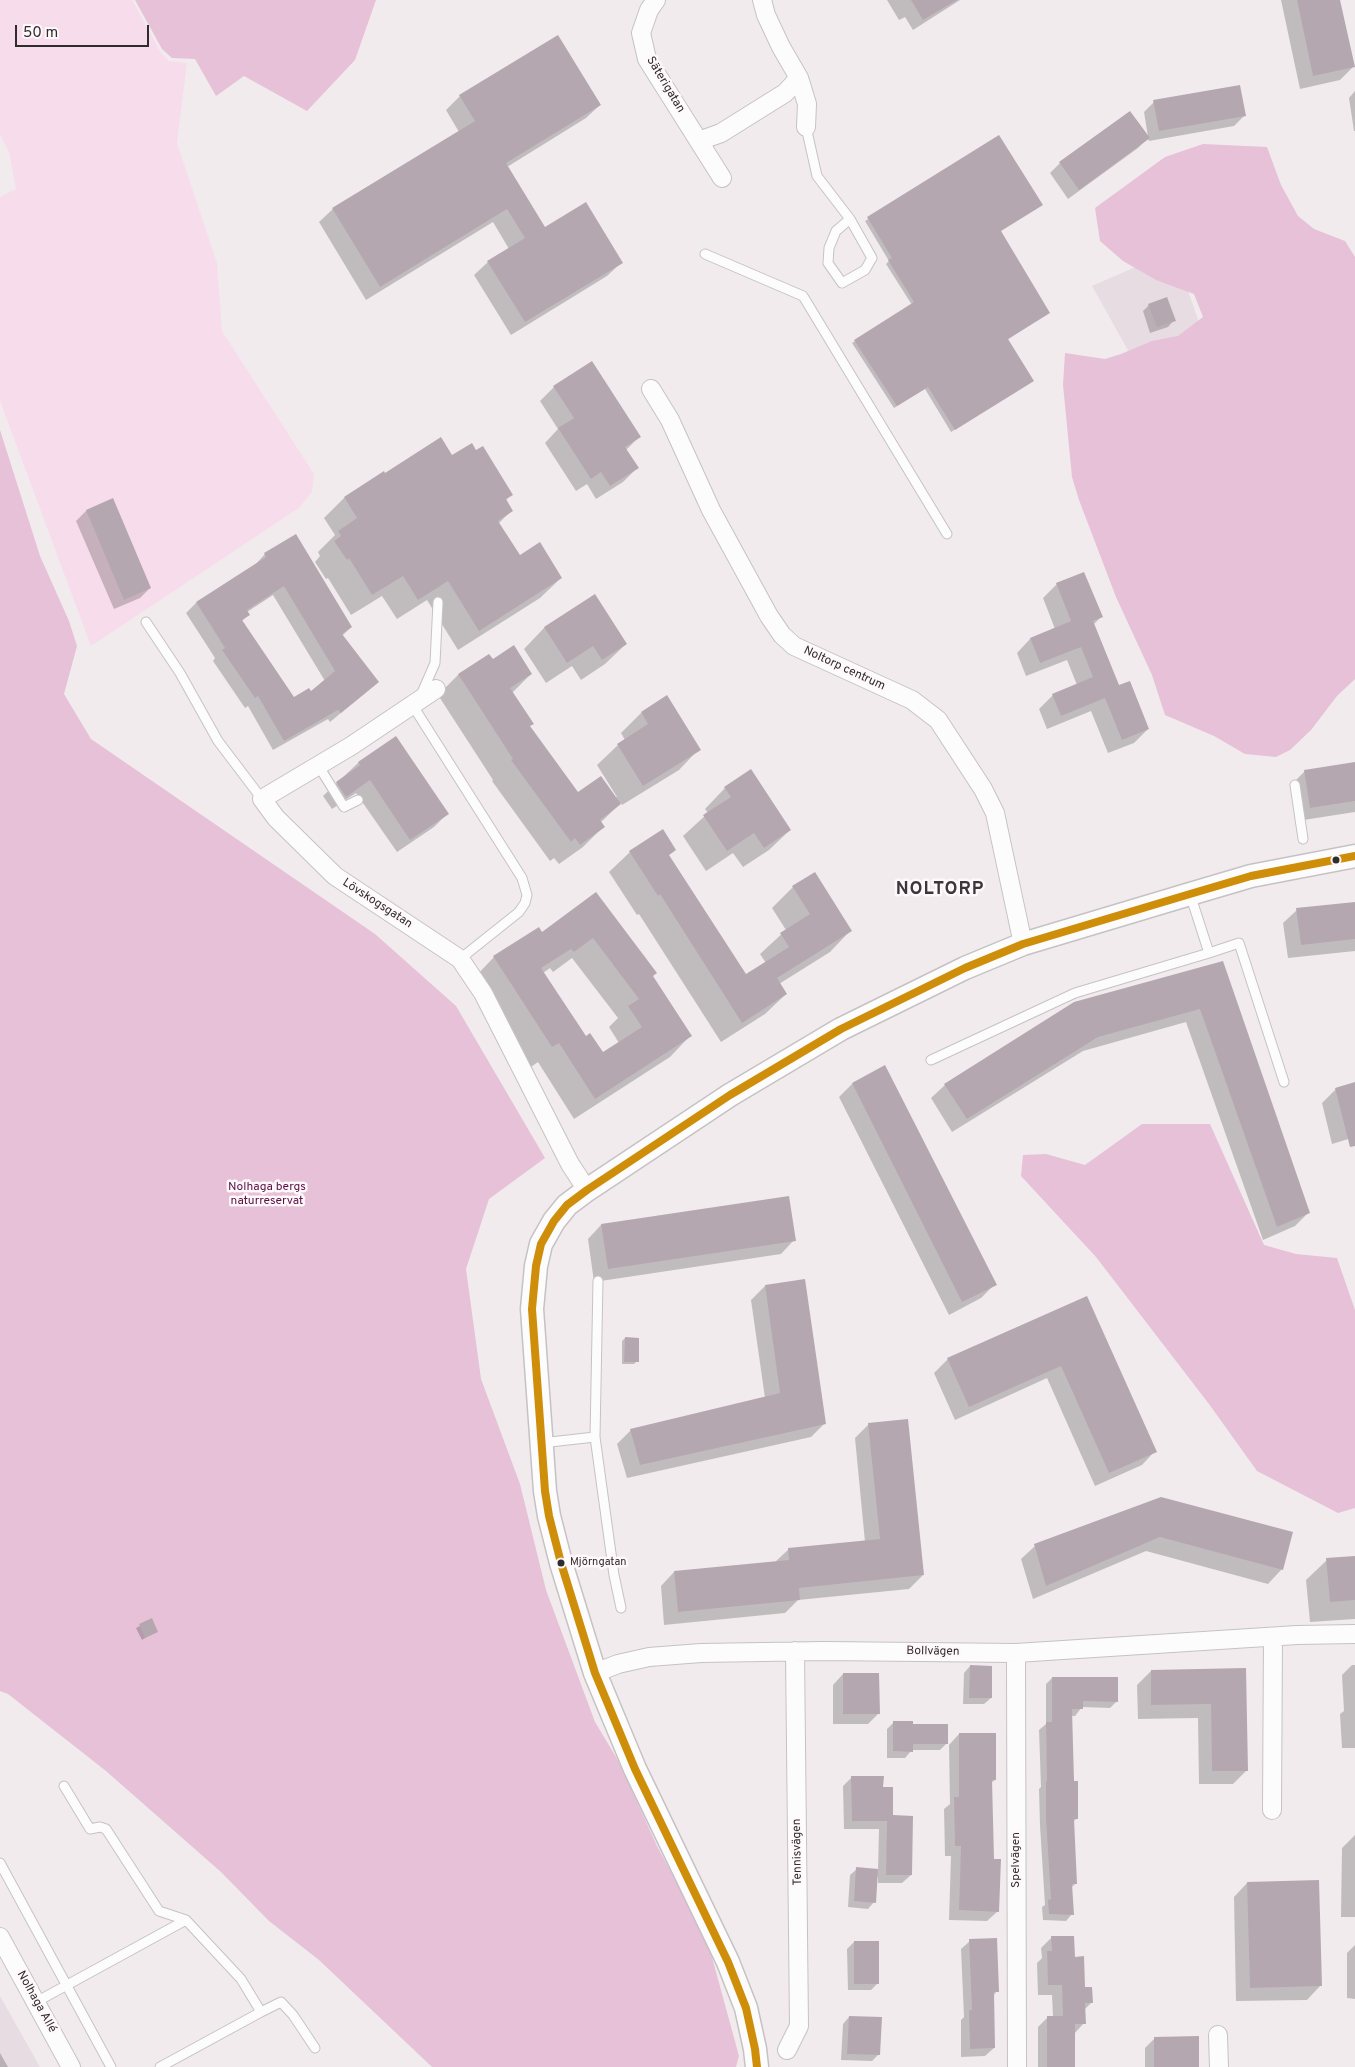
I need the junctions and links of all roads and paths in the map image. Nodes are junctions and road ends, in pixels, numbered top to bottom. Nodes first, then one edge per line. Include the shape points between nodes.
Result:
1 (656, 0) edge
2 (762, 0) edge
3 (799, 78) junction
4 (806, 127) joint
5 (699, 141) junction
6 (722, 178) dead end
7 (850, 219) junction
8 (706, 254) dead end
9 (651, 389) dead end
10 (947, 534) dead end
11 (438, 602) dead end
12 (146, 622) dead end
13 (436, 689) dead end
14 (415, 704) junction
15 (318, 766) junction
16 (1296, 785) dead end
17 (262, 799) junction
18 (358, 800) dead end
19 (1303, 839) dead end
20 (1355, 856) edge
21 (1190, 894) junction
22 (1023, 944) junction
23 (1210, 953) junction
24 (460, 959) junction
25 (932, 1060) dead end
26 (1284, 1082) dead end
27 (586, 1190) junction
28 (598, 1281) dead end
29 (595, 1437) junction
30 (541, 1443) junction
31 (621, 1608) dead end
32 (1355, 1634) edge
33 (1273, 1637) junction
34 (795, 1651) junction
35 (1016, 1653) junction
36 (595, 1673) junction
37 (64, 1786) dead end
38 (1272, 1810) dead end
39 (0, 1863) edge
40 (186, 1920) junction
41 (0, 1937) edge
42 (66, 1986) junction
43 (36, 2002) junction
44 (261, 2012) junction
45 (1218, 2035) dead end
46 (315, 2048) dead end
47 (787, 2050) dead end
48 (71, 2067) edge
49 (110, 2067) edge
50 (160, 2067) edge
51 (757, 2067) edge
52 (1018, 2067) edge
53 (1219, 2067) edge

1 - 5 street, Säterigatan via 641,33 647,59
2 - 3 street via 781,47
3 - 4 street via 807,104
3 - 5 street via 785,93 721,133
4 - 7 lane via 817,176
5 - 6 street, Säterigatan
7 - 7 lane via 872,258 865,270 842,282 828,263 829,248 836,231
8 - 10 lane via 803,296
9 - 22 street, Noltorp centrum via 670,420 711,510 782,635 794,646 912,700 938,720 995,813
11 - 14 lane via 435,663
12 - 17 lane via 180,673 218,742
13 - 14 street
14 - 15 street
14 - 24 lane via 522,878 527,895 519,912
15 - 17 street
15 - 18 lane via 344,807
16 - 19 lane
17 - 24 street, Lövskogsgatan via 276,818 335,876
20 - 21 street via 1251,876
21 - 22 street
21 - 23 lane
22 - 27 street via 965,968 841,1029 730,1095
23 - 25 lane via 1075,993
23 - 26 lane via 1239,943
24 - 27 street, Lövskogsgatan via 483,993
27 - 30 street via 567,1205 546,1235 536,1266 532,1309
28 - 29 lane
29 - 30 lane
29 - 31 lane
30 - 36 street via 549,1516
32 - 33 street, Bollvägen
33 - 35 street, Bollvägen
33 - 38 street
34 - 35 street, Bollvägen
34 - 36 street, Bollvägen via 648,1657
34 - 47 street, Tennisvägen via 799,2026
35 - 52 street, Spelvägen
36 - 51 street via 635,1769 728,1962 746,2008
37 - 40 lane via 90,1829 106,1829 159,1911
39 - 42 lane
40 - 42 lane
40 - 44 lane via 240,1979
41 - 43 street, Nolhaga Allé
42 - 43 lane
42 - 49 lane
43 - 48 street, Nolhaga Allé
44 - 46 lane via 281,2002
44 - 50 lane
45 - 53 street

